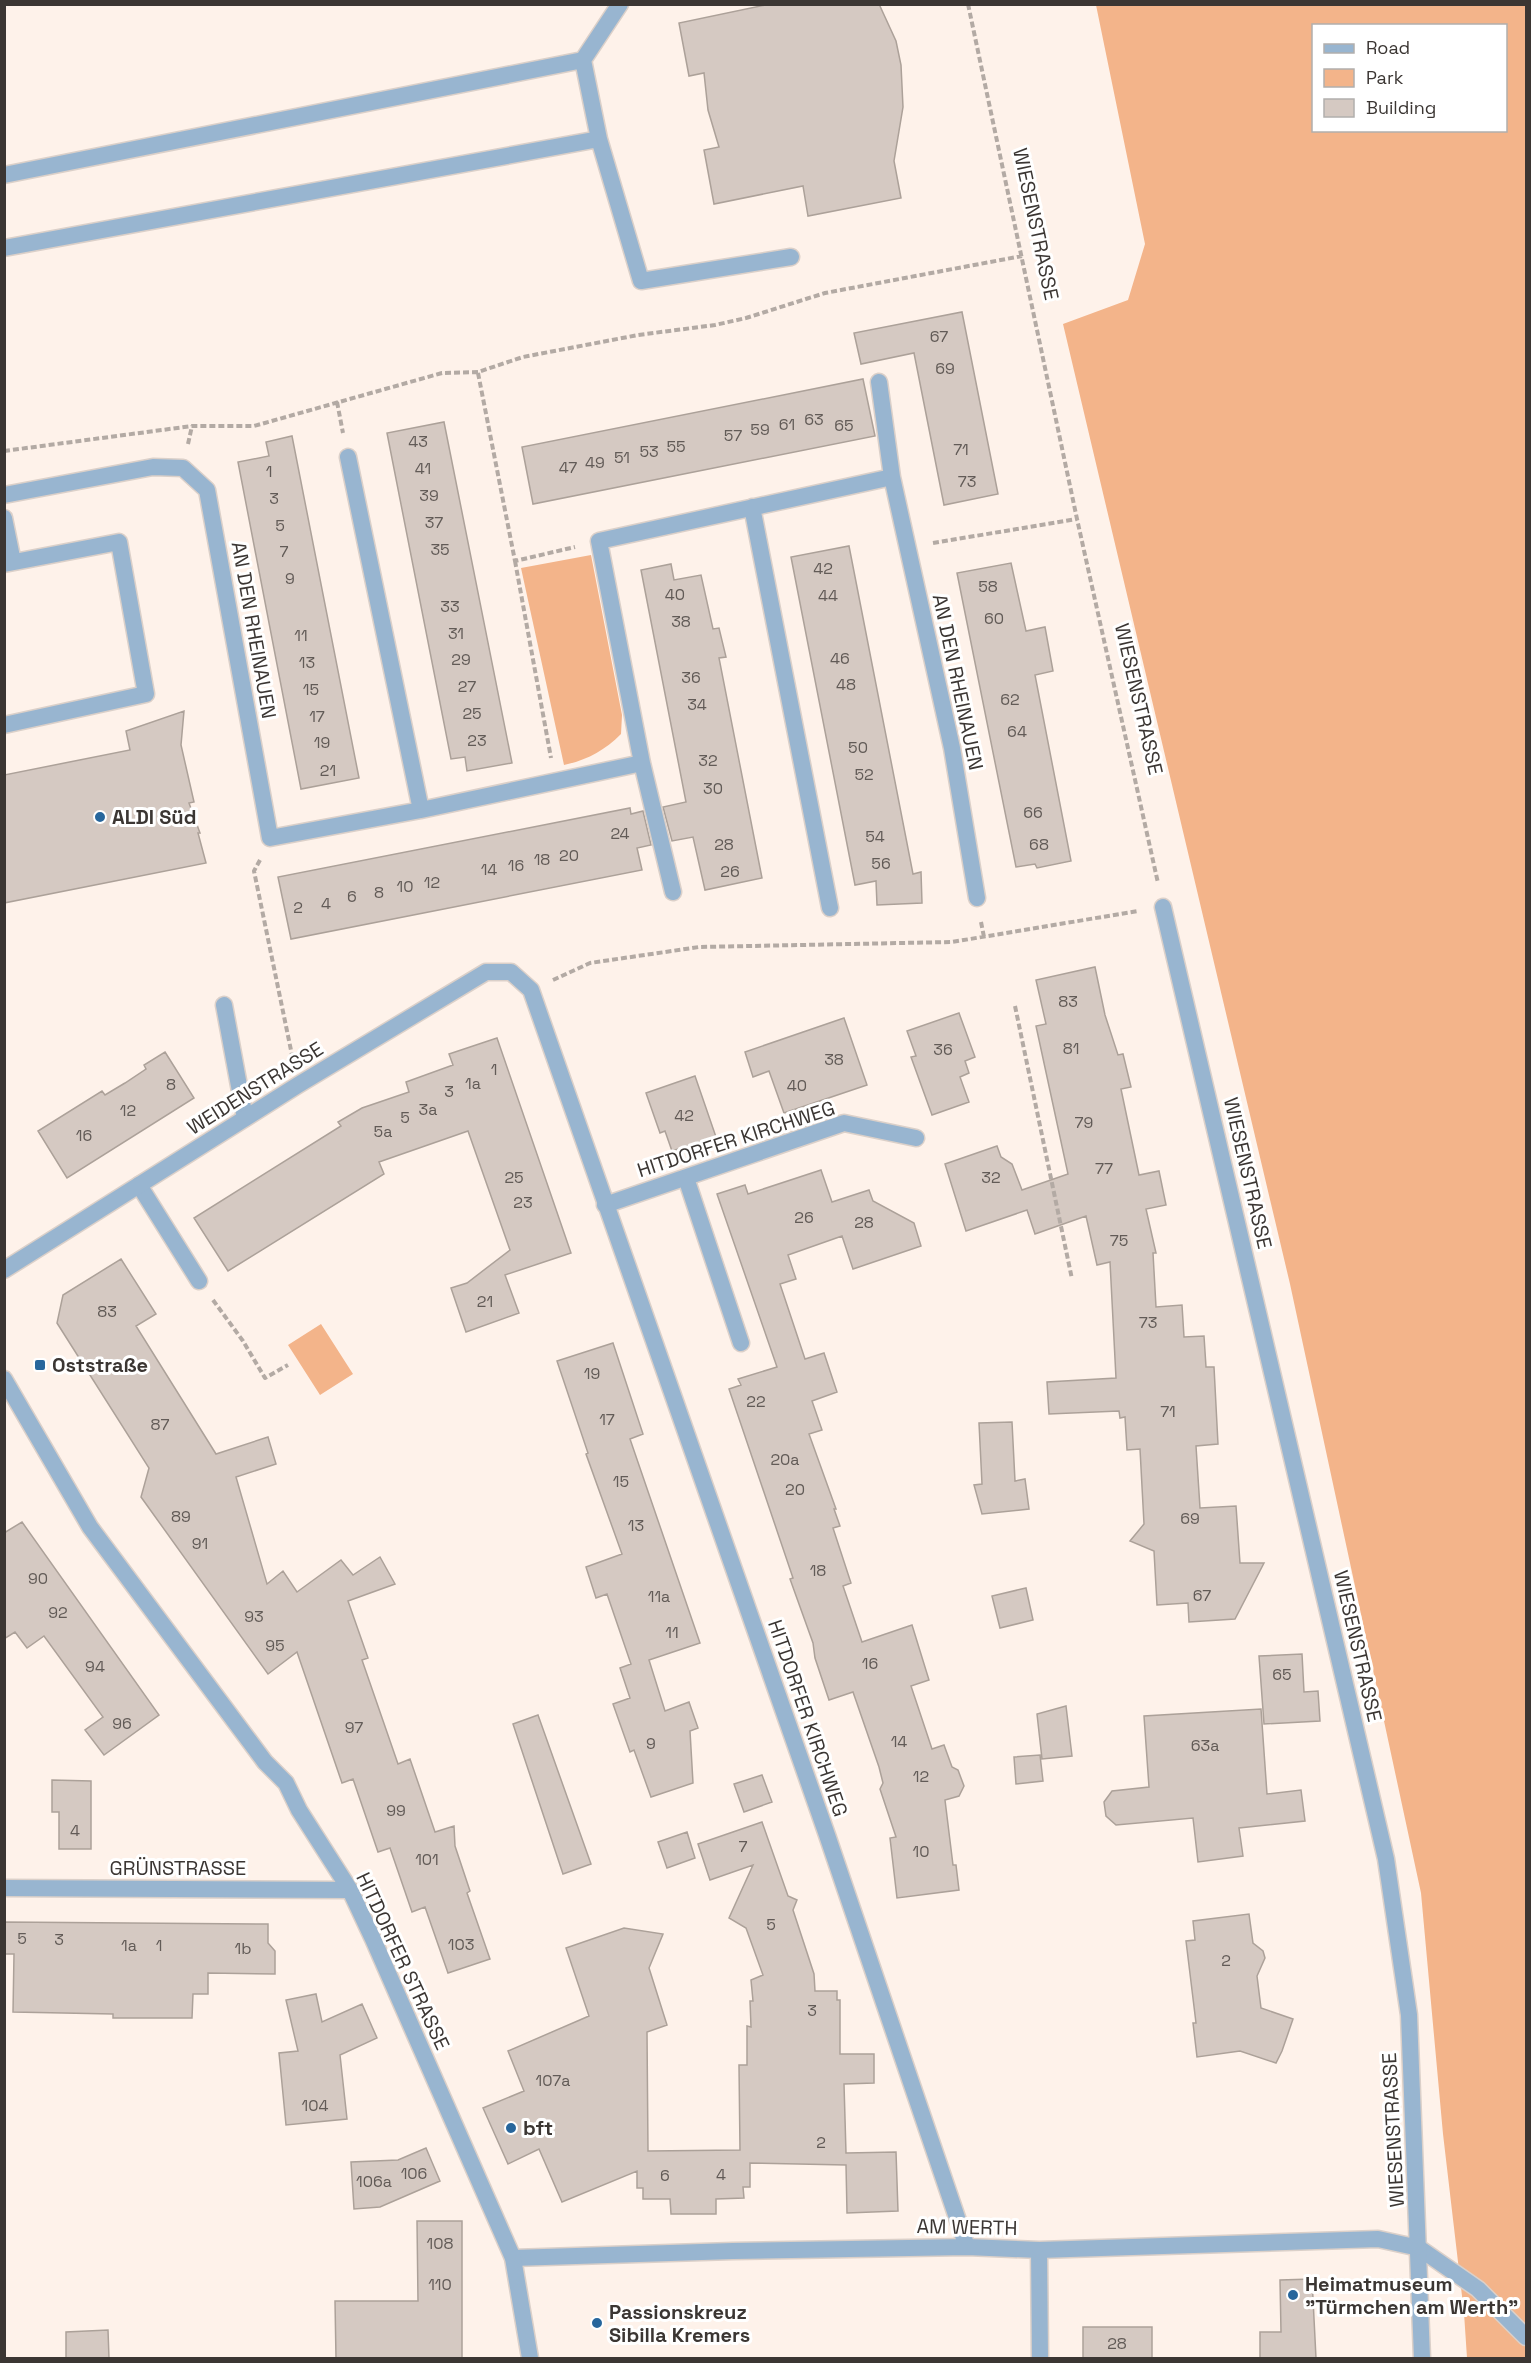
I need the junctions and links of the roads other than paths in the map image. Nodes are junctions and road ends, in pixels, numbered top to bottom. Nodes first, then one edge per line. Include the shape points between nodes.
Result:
1 (620, 4) edge
2 (583, 60) junction
3 (599, 139) junction
4 (4, 175) edge
5 (4, 248) edge
6 (791, 257) dead end
7 (879, 382) dead end
8 (348, 457) road end
9 (892, 477) junction
10 (4, 495) edge
11 (752, 507) junction
12 (4, 518) edge
13 (9, 563) edge
14 (4, 725) edge
15 (642, 763) junction
16 (421, 810) junction
17 (673, 892) dead end
18 (977, 898) dead end
19 (1163, 907) road end
20 (830, 908) dead end
21 (531, 990) joint
22 (224, 1005) dead end
23 (245, 1118) junction
24 (916, 1138) dead end
25 (686, 1178) junction
26 (139, 1185) junction
27 (605, 1205) junction
28 (4, 1270) edge
29 (199, 1281) road end
30 (741, 1343) dead end
31 (4, 1379) edge
32 (4, 1888) edge
33 (350, 1890) junction
34 (967, 2247) junction
35 (1419, 2248) junction
36 (1039, 2250) junction
37 (513, 2258) junction
38 (1527, 2337) edge
39 (530, 2358) edge
40 (1040, 2358) edge
41 (1422, 2358) edge

1 - 2 street
2 - 3 street
2 - 4 street
3 - 5 street
3 - 6 street via 641,281
7 - 9 street, AN DEN RHEINAUEN
8 - 16 street
9 - 11 street
9 - 18 street, AN DEN RHEINAUEN via 952,748
10 - 16 street, AN DEN RHEINAUEN via 153,467 183,468 207,490 270,838
11 - 15 street via 599,541
11 - 20 street
12 - 13 street
13 - 14 street via 119,542 146,694
15 - 16 street
15 - 17 street
19 - 35 street, WIESENSTRASSE via 1386,1859 1409,2015
21 - 23 street, WEIDENSTRASSE via 511,972 486,972
21 - 27 street, HITDORFER KIRCHWEG
22 - 23 street
23 - 26 street, WEIDENSTRASSE
24 - 25 street, HITDORFER KIRCHWEG via 844,1123
25 - 27 street, HITDORFER KIRCHWEG
25 - 30 street
26 - 28 street, WEIDENSTRASSE
26 - 29 street
27 - 34 street, HITDORFER KIRCHWEG via 831,1846
31 - 33 street, HITDORFER STRASSE via 90,1527 265,1762 286,1783
32 - 33 street, GRÜNSTRASSE
33 - 37 street, HITDORFER STRASSE
34 - 36 street, AM WERTH
34 - 37 street, AM WERTH
35 - 36 street, AM WERTH via 1378,2239
35 - 38 street via 1478,2289
35 - 41 street, WIESENSTRASSE
36 - 40 street
37 - 39 street, HITDORFER STRASSE

